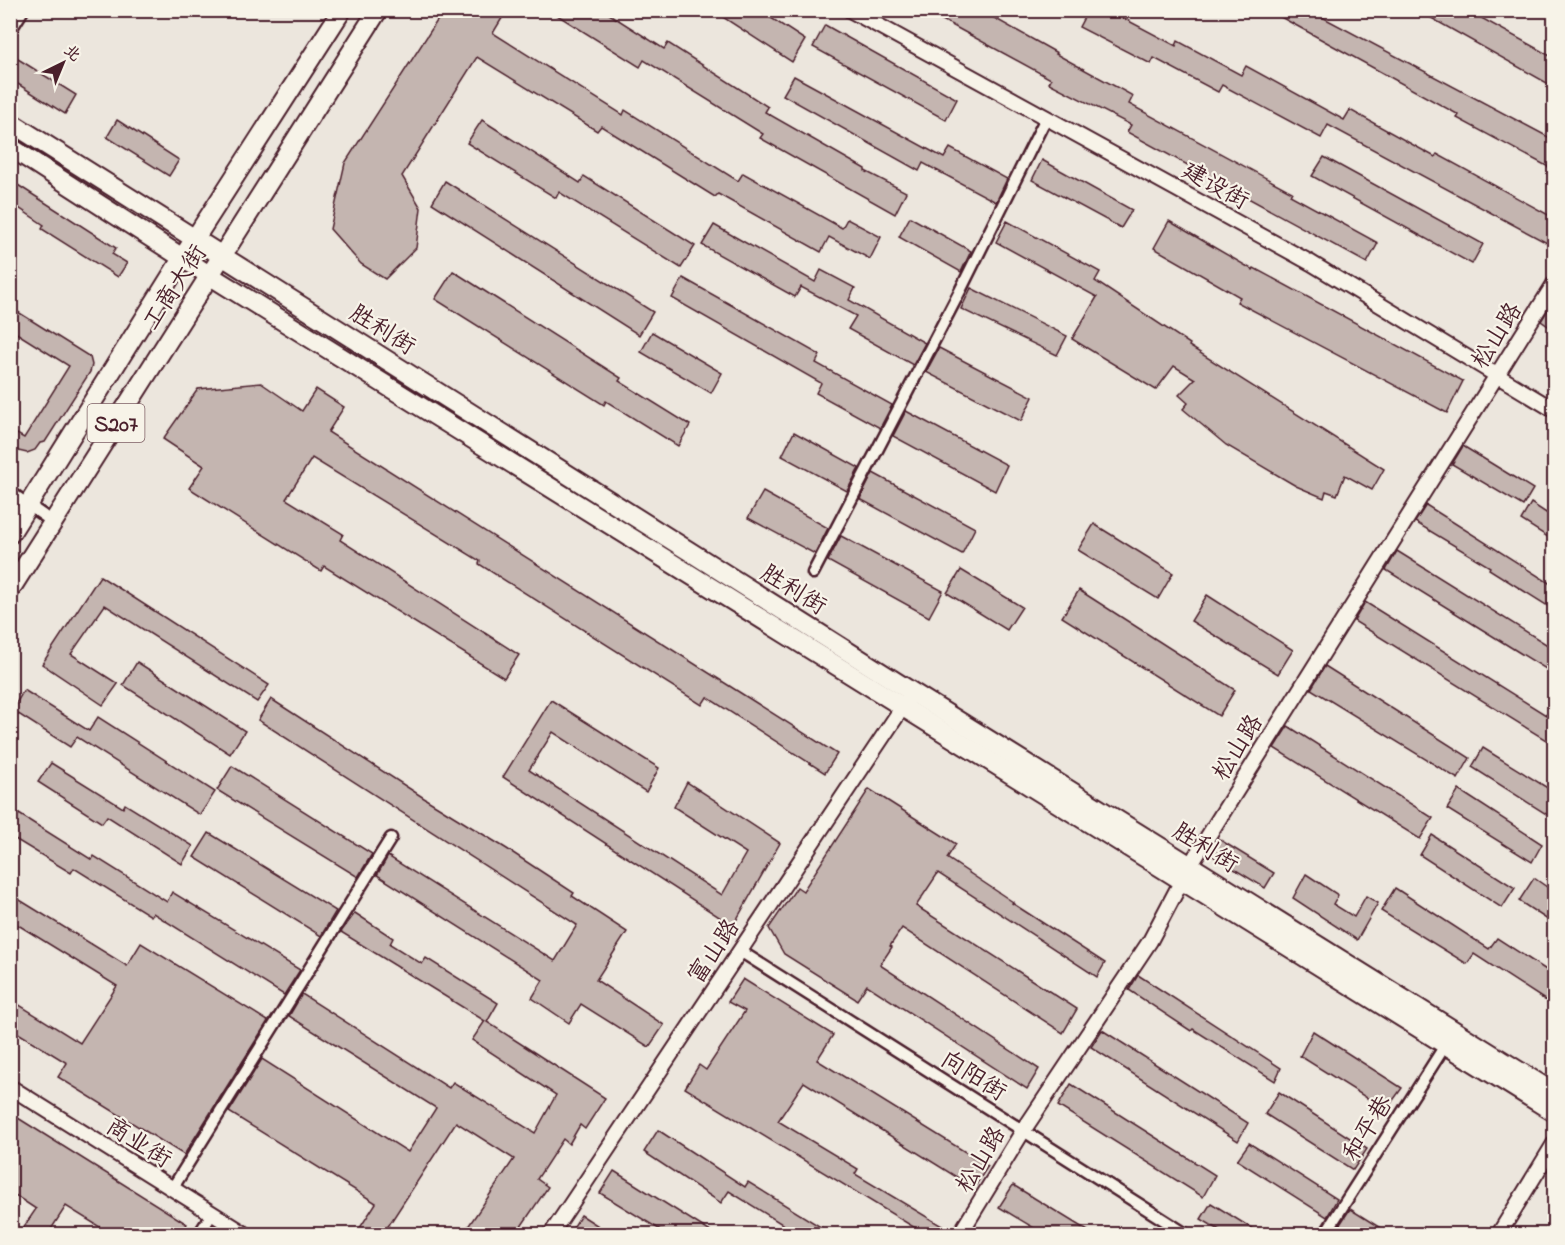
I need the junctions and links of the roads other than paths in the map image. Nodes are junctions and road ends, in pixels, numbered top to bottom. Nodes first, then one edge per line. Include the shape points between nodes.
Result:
1 (23, 10) edge
2 (342, 10) edge
3 (378, 10) edge
4 (850, 10) edge
5 (10, 31) edge
6 (1046, 118) junction
7 (10, 122) edge
8 (10, 147) edge
9 (196, 238) junction
10 (223, 256) junction
11 (183, 257) junction
12 (209, 275) junction
13 (1554, 284) edge
14 (1497, 375) junction
15 (1554, 410) edge
16 (10, 492) edge
17 (30, 504) junction
18 (54, 523) junction
19 (10, 534) edge
20 (813, 573) dead end
21 (10, 590) edge
22 (908, 699) junction
23 (391, 838) dead end
24 (1186, 872) junction
25 (740, 951) junction
26 (1446, 1044) junction
27 (10, 1087) edge
28 (1554, 1093) edge
29 (1554, 1112) edge
30 (1023, 1131) junction
31 (1554, 1144) edge
32 (172, 1189) junction
33 (212, 1214) junction
34 (199, 1234) edge
35 (245, 1234) edge
36 (550, 1234) edge
37 (960, 1234) edge
38 (1183, 1234) edge
39 (1325, 1234) edge
40 (1499, 1234) edge

1 - 5 street
2 - 9 main road, 工商大街 / S207
3 - 10 main road, 工商大街 / S207
4 - 6 street, 建设街
6 - 14 street, 建设街 via 1311,263
6 - 20 street
7 - 9 main road, 胜利街
8 - 11 main road, 胜利街
9 - 10 main road, 胜利街
9 - 11 main road, 工商大街 / S207
10 - 12 main road, 工商大街 / S207
10 - 22 main road, 胜利街
11 - 12 main road, 胜利街
11 - 17 main road, 工商大街 / S207
12 - 18 main road, 工商大街 / S207
12 - 22 main road, 胜利街
13 - 14 street, 松山路
14 - 15 street, 建设街
14 - 24 street, 松山路
16 - 17 street
17 - 18 street
17 - 19 main road, 工商大街 / S207
18 - 21 main road, 工商大街 / S207
22 - 24 main road, 胜利街
22 - 25 street, 富山路
23 - 32 street
24 - 26 main road, 胜利街
24 - 28 main road, 胜利街
24 - 30 street, 松山路 via 1150,941
25 - 30 street, 向阳街
25 - 36 street, 富山路
26 - 29 main road, 胜利街
26 - 39 street, 和平巷
27 - 32 street, 商业街
30 - 37 street, 松山路
30 - 38 street, 向阳街
31 - 40 street
32 - 33 street, 商业街
33 - 34 street
33 - 35 street, 商业街

